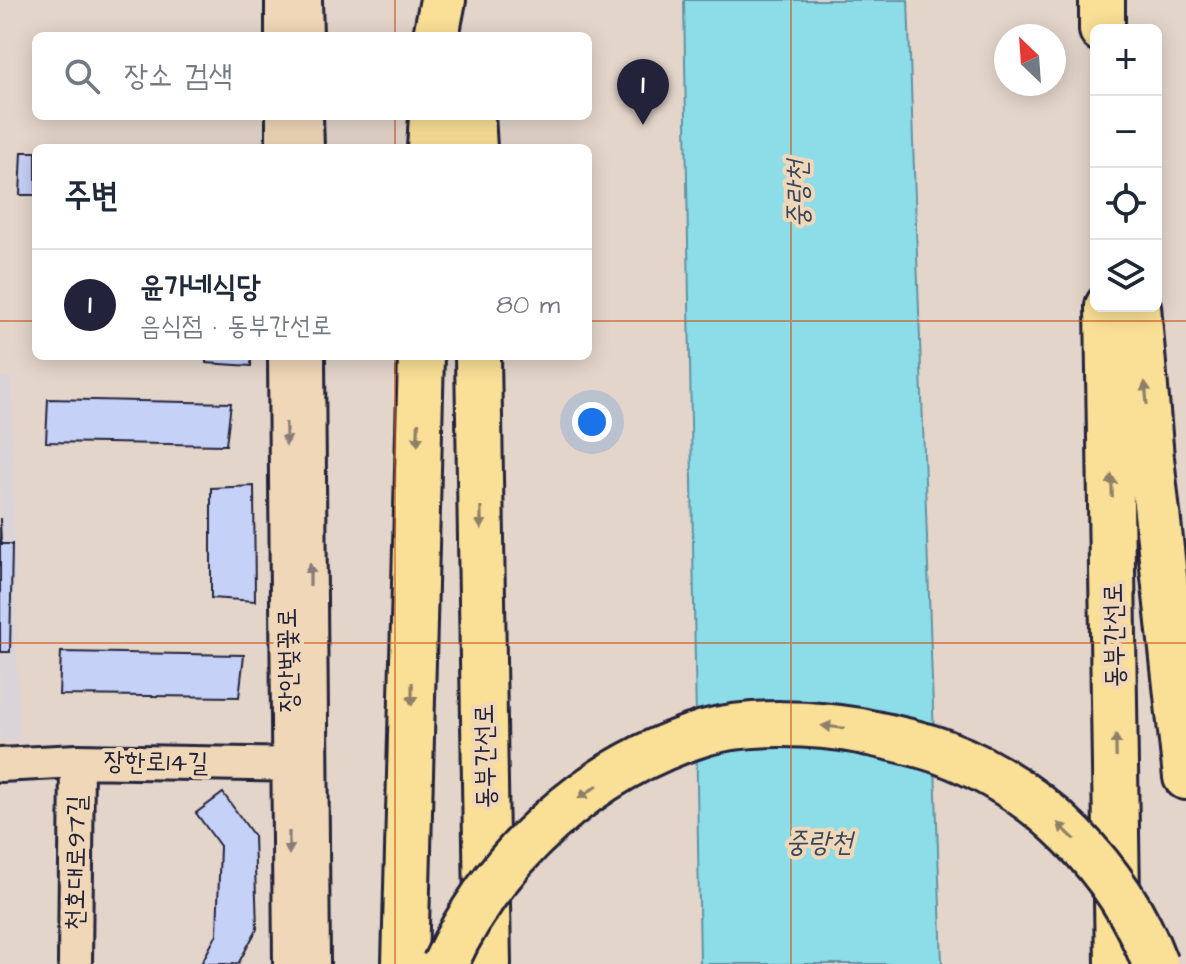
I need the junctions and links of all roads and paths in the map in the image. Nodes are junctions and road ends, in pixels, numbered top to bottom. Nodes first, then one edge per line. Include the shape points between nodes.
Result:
1 (282, 0) edge
2 (305, 0) edge
3 (443, 0) edge
4 (464, 0) edge
5 (1102, 0) edge
6 (1102, 24) edge
7 (282, 32) edge
8 (306, 32) edge
9 (437, 32) edge
10 (467, 32) edge
11 (283, 120) edge
12 (306, 120) edge
13 (432, 120) edge
14 (472, 120) edge
15 (283, 144) edge
16 (307, 144) edge
17 (430, 144) edge
18 (474, 144) edge
19 (1108, 312) edge
20 (1139, 312) edge
21 (285, 360) edge
22 (308, 360) edge
23 (421, 360) edge
24 (478, 360) edge
25 (77, 761) junction
26 (0, 765) edge
27 (301, 765) junction
28 (1186, 777) edge
29 (75, 964) edge
30 (290, 964) edge
31 (313, 964) edge
32 (405, 964) edge
33 (445, 964) edge
34 (488, 964) edge
35 (1118, 964) edge
36 (1155, 964) edge

1 - 7 street
2 - 8 street
3 - 9 highway
4 - 10 highway
5 - 6 highway
11 - 15 street
12 - 16 street
13 - 17 highway
14 - 18 highway
35 -> 19 highway, 동부간선로
28 -> 20 highway
21 -> 27 street, 장안벚꽃로
27 -> 22 street, 장안벚꽃로
23 -> 32 highway
24 -> 34 highway, 동부간선로
25 - 26 street, 장한로14길
25 - 27 street, 장한로14길
25 - 29 street, 천호대로97길
27 -> 30 street, 장안벚꽃로
27 - 31 street, 장안벚꽃로
36 -> 33 highway, bridge via 1132,914 1095,860 1017,791 944,753 904,740 831,725 789,724 708,732 668,746 572,803 519,850 494,881

